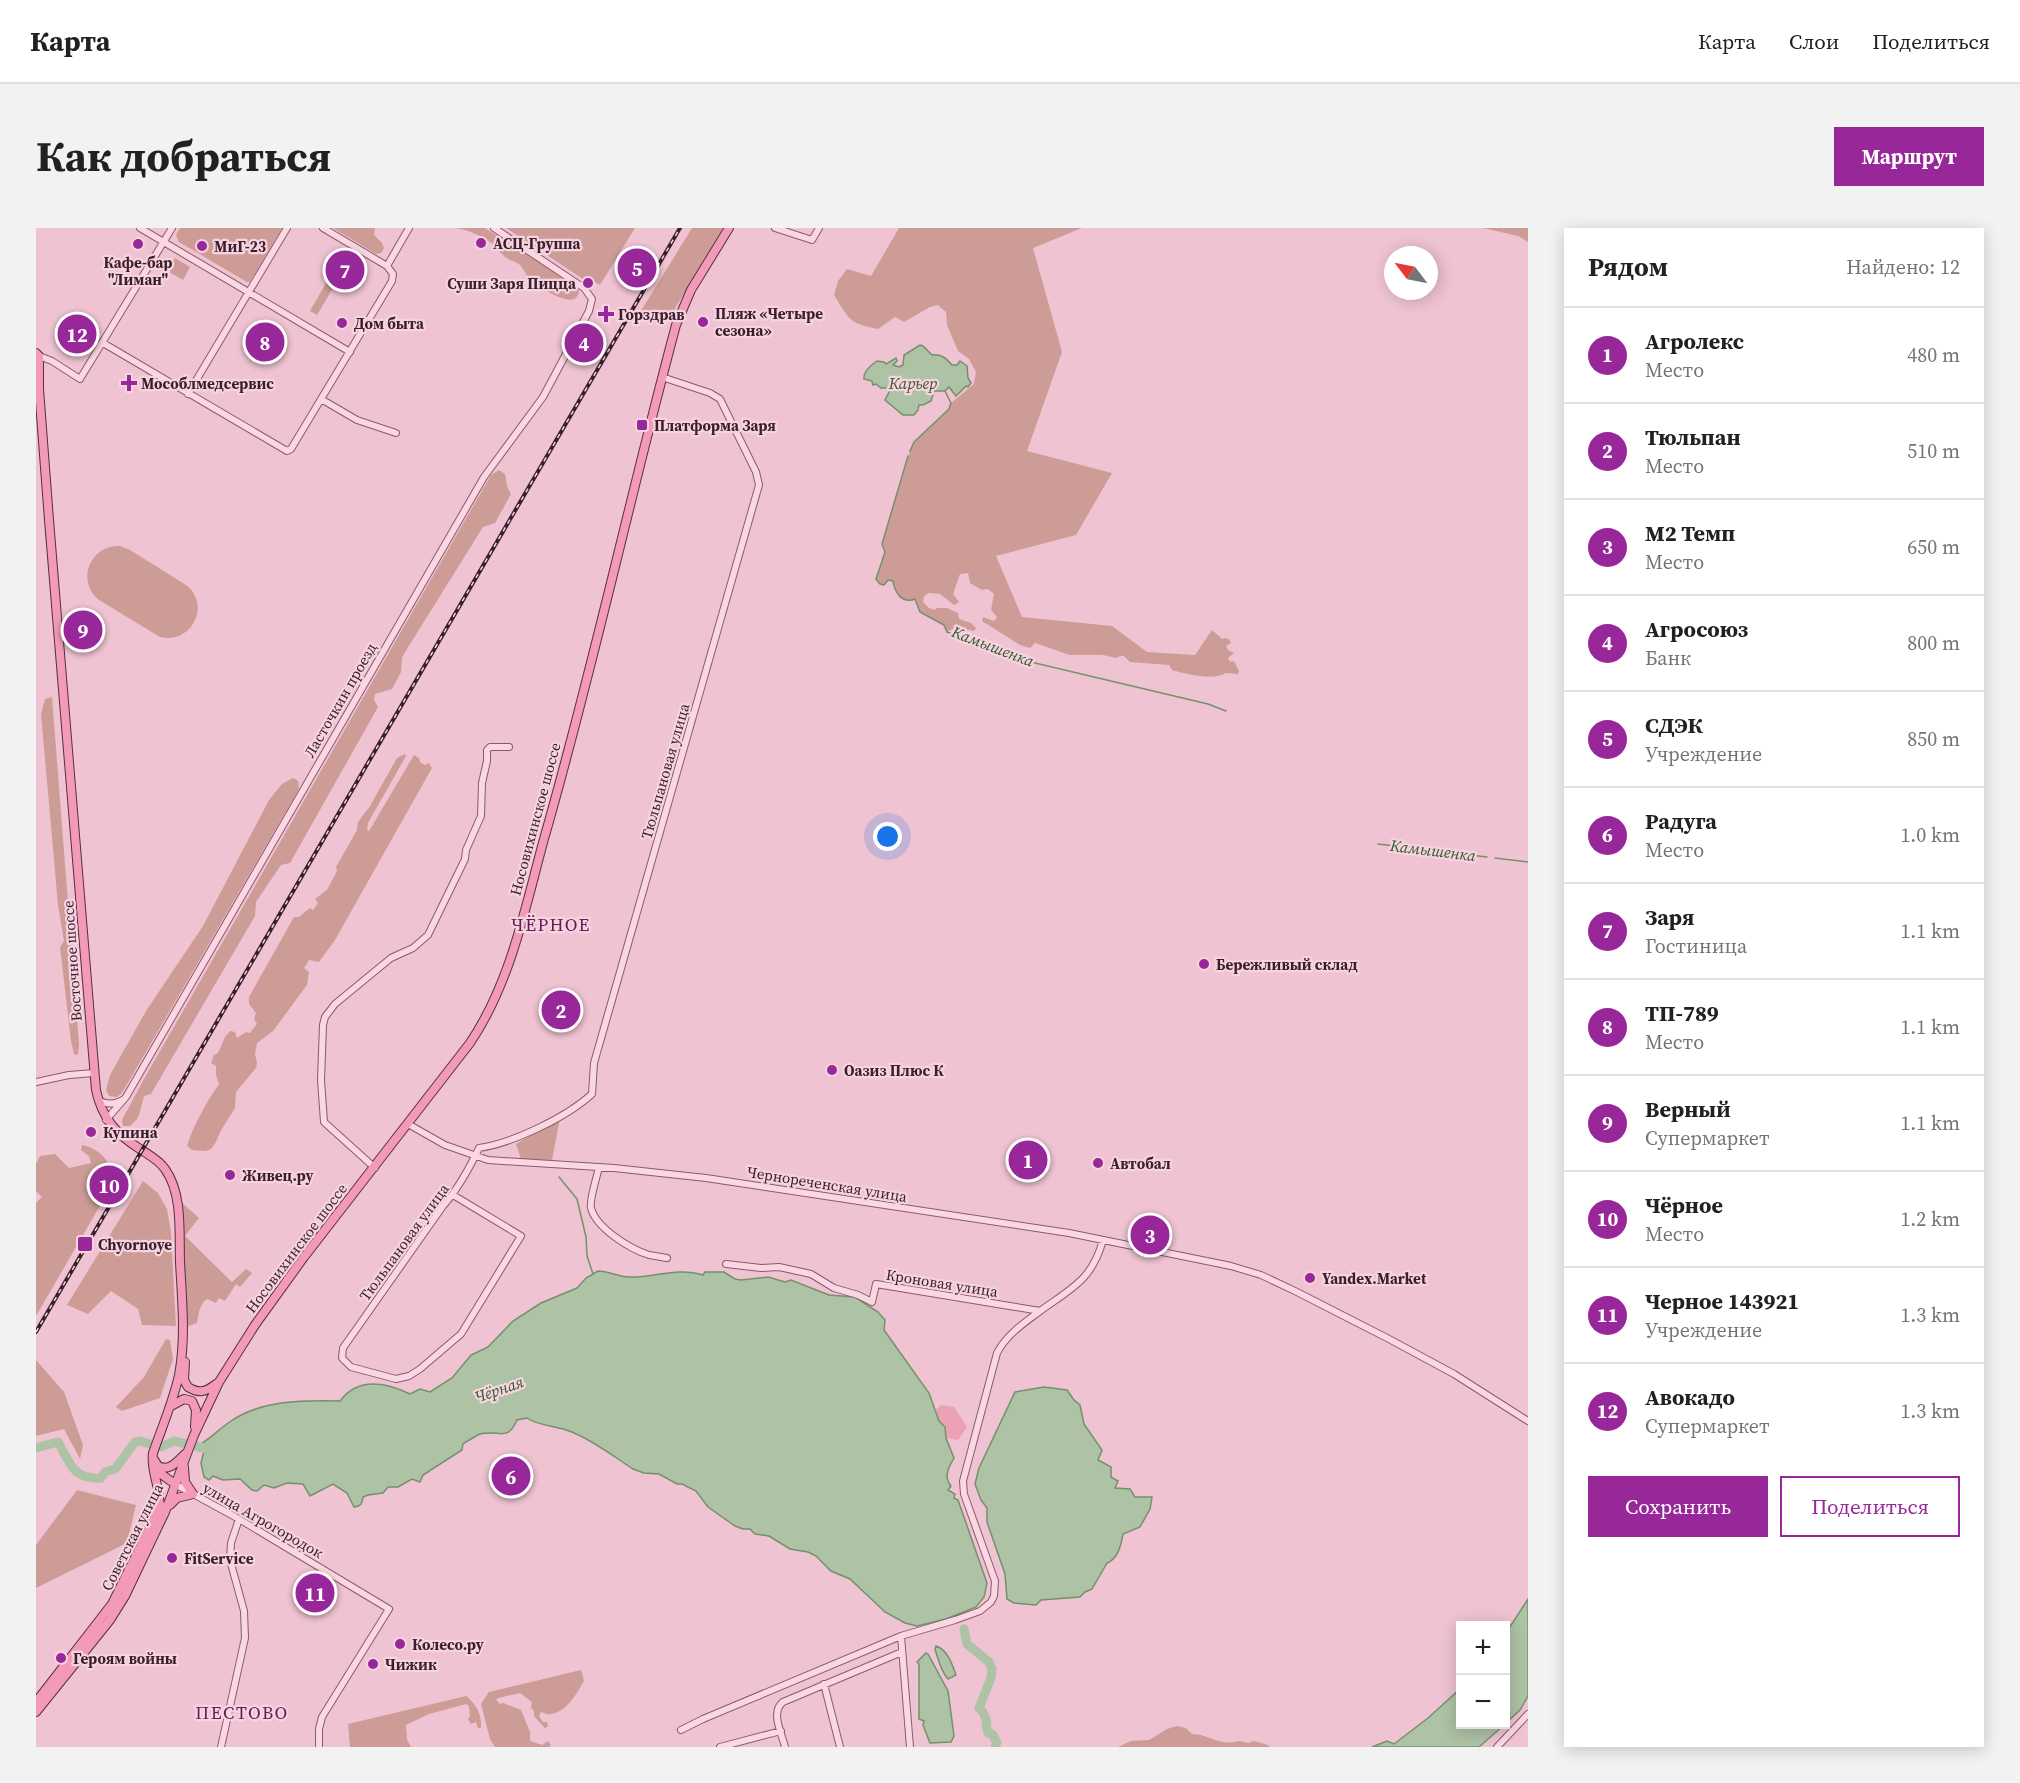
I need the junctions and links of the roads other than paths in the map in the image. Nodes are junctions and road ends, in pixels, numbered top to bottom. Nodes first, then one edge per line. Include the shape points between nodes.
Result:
1 (140, 228) edge
2 (172, 228) edge
3 (287, 228) edge
4 (323, 228) edge
5 (410, 228) edge
6 (494, 228) edge
7 (729, 228) edge
8 (775, 228) edge
9 (819, 228) edge
10 (163, 242) junction
11 (387, 266) junction
12 (249, 292) junction
13 (103, 343) junction
14 (350, 352) junction
15 (37, 358) edge
16 (662, 377) junction
17 (36, 380) edge
18 (39, 389) junction
19 (188, 394) junction
20 (321, 399) junction
21 (396, 433) dead end
22 (509, 747) dead end
23 (94, 1073) junction
24 (36, 1082) edge
25 (126, 1097) junction
26 (98, 1100) junction
27 (106, 1120) junction
28 (408, 1124) junction
29 (479, 1148) junction
30 (460, 1151) junction
31 (476, 1156) junction
32 (599, 1167) junction
33 (375, 1168) junction
34 (453, 1195) junction
35 (1103, 1240) junction
36 (667, 1258) dead end
37 (726, 1264) dead end
38 (1040, 1311) junction
39 (183, 1340) junction
40 (219, 1382) junction
41 (170, 1407) junction
42 (1528, 1420) edge
43 (194, 1435) junction
44 (153, 1452) junction
45 (186, 1453) junction
46 (154, 1469) junction
47 (175, 1484) junction
48 (193, 1494) junction
49 (162, 1510) junction
50 (239, 1519) junction
51 (901, 1636) junction
52 (902, 1652) junction
53 (824, 1684) junction
54 (36, 1702) edge
55 (36, 1712) edge
56 (1528, 1714) edge
57 (681, 1730) dead end
58 (781, 1731) junction
59 (221, 1747) edge
60 (319, 1747) edge
61 (720, 1747) edge
62 (785, 1747) edge
63 (840, 1747) edge
64 (910, 1747) edge
65 (1497, 1747) edge

1 - 10 street
2 - 10 street
3 - 12 street
4 - 11 street
5 - 11 street
6 - 25 street, Ласточкин проезд via 582,286 592,301 589,311 548,389 484,477
7 - 16 main road, Носовихинское шоссе via 680,314
8 - 9 street via 812,240
10 - 12 street
10 - 13 street
11 - 14 street via 393,274 392,281
12 - 14 street
12 - 19 street
13 - 15 street via 80,379
13 - 19 street
14 - 20 street
15 - 18 main road, Восточное шоссе
16 - 28 main road, Носовихинское шоссе via 554,805 509,964 478,1032
16 - 29 street, Тюльпановая улица via 720,399 759,485 594,1063 592,1094 573,1109 518,1137
17 - 18 main road, Восточное шоссе
18 - 23 main road, Восточное шоссе
19 - 20 street via 287,451
20 - 21 street via 357,420
22 - 33 street via 487,750 482,816 428,936 391,958 335,1004 325,1017 321,1080 324,1122
23 - 24 street
23 - 26 main road, Восточное шоссе
25 - 26 street via 116,1104
25 - 27 street, Ласточкин проезд
26 - 27 main road, Восточное шоссе
27 - 39 main road, Восточное шоссе via 121,1136 162,1165 171,1179 178,1209
28 - 30 street, Чернореченская улица
28 - 33 main road, Носовихинское шоссе
29 - 30 street, Тюльпановая улица
29 - 31 street, Тюльпановая улица
30 - 31 street, Чернореченская улица
31 - 32 street, Чернореченская улица via 497,1161
31 - 34 street, Тюльпановая улица
32 - 35 street, Чернореченская улица via 706,1178
32 - 36 street via 591,1207 595,1217 624,1243
33 - 40 main road, Носовихинское шоссе via 292,1273
34 - 34 street, Тюльпановая улица via 343,1348 342,1358 351,1367 396,1379 420,1369 461,1334 521,1236
35 - 38 street via 1085,1279
35 - 42 street, Чернореченская улица via 1246,1270 1314,1300 1419,1355
37 - 38 street, Кроновая улица via 779,1267 811,1274 834,1288 872,1302 876,1284
38 - 51 street via 1012,1332 997,1353 963,1481 964,1494 995,1581 994,1596 980,1611
39 - 40 main road via 184,1380 188,1388 205,1391
39 - 41 main road, Восточное шоссе
40 - 43 main road, Носовихинское шоссе
41 - 43 main road via 184,1399 192,1401 196,1410
41 - 44 main road, Восточное шоссе
43 - 45 main road, Носовихинское шоссе
44 - 45 main road via 156,1464 164,1468
44 - 46 main road, Восточное шоссе
45 - 47 main road, Носовихинское шоссе
45 - 48 main road via 183,1477
46 - 47 main road
46 - 49 main road, Восточное шоссе
47 - 48 street, улица Агрогородок
47 - 49 main road, Советская улица
48 - 49 main road via 177,1498
48 - 50 street, улица Агрогородок
49 - 54 main road, Советская улица via 112,1604
49 - 55 main road, Советская улица via 118,1608
50 - 59 street via 230,1560 244,1611 245,1638
50 - 60 street, улица Агрогородок via 389,1609 325,1711
51 - 52 street
51 - 57 street
52 - 53 street
52 - 64 street
53 - 58 street via 778,1706
53 - 63 street
56 - 65 street
58 - 61 street
58 - 62 street

